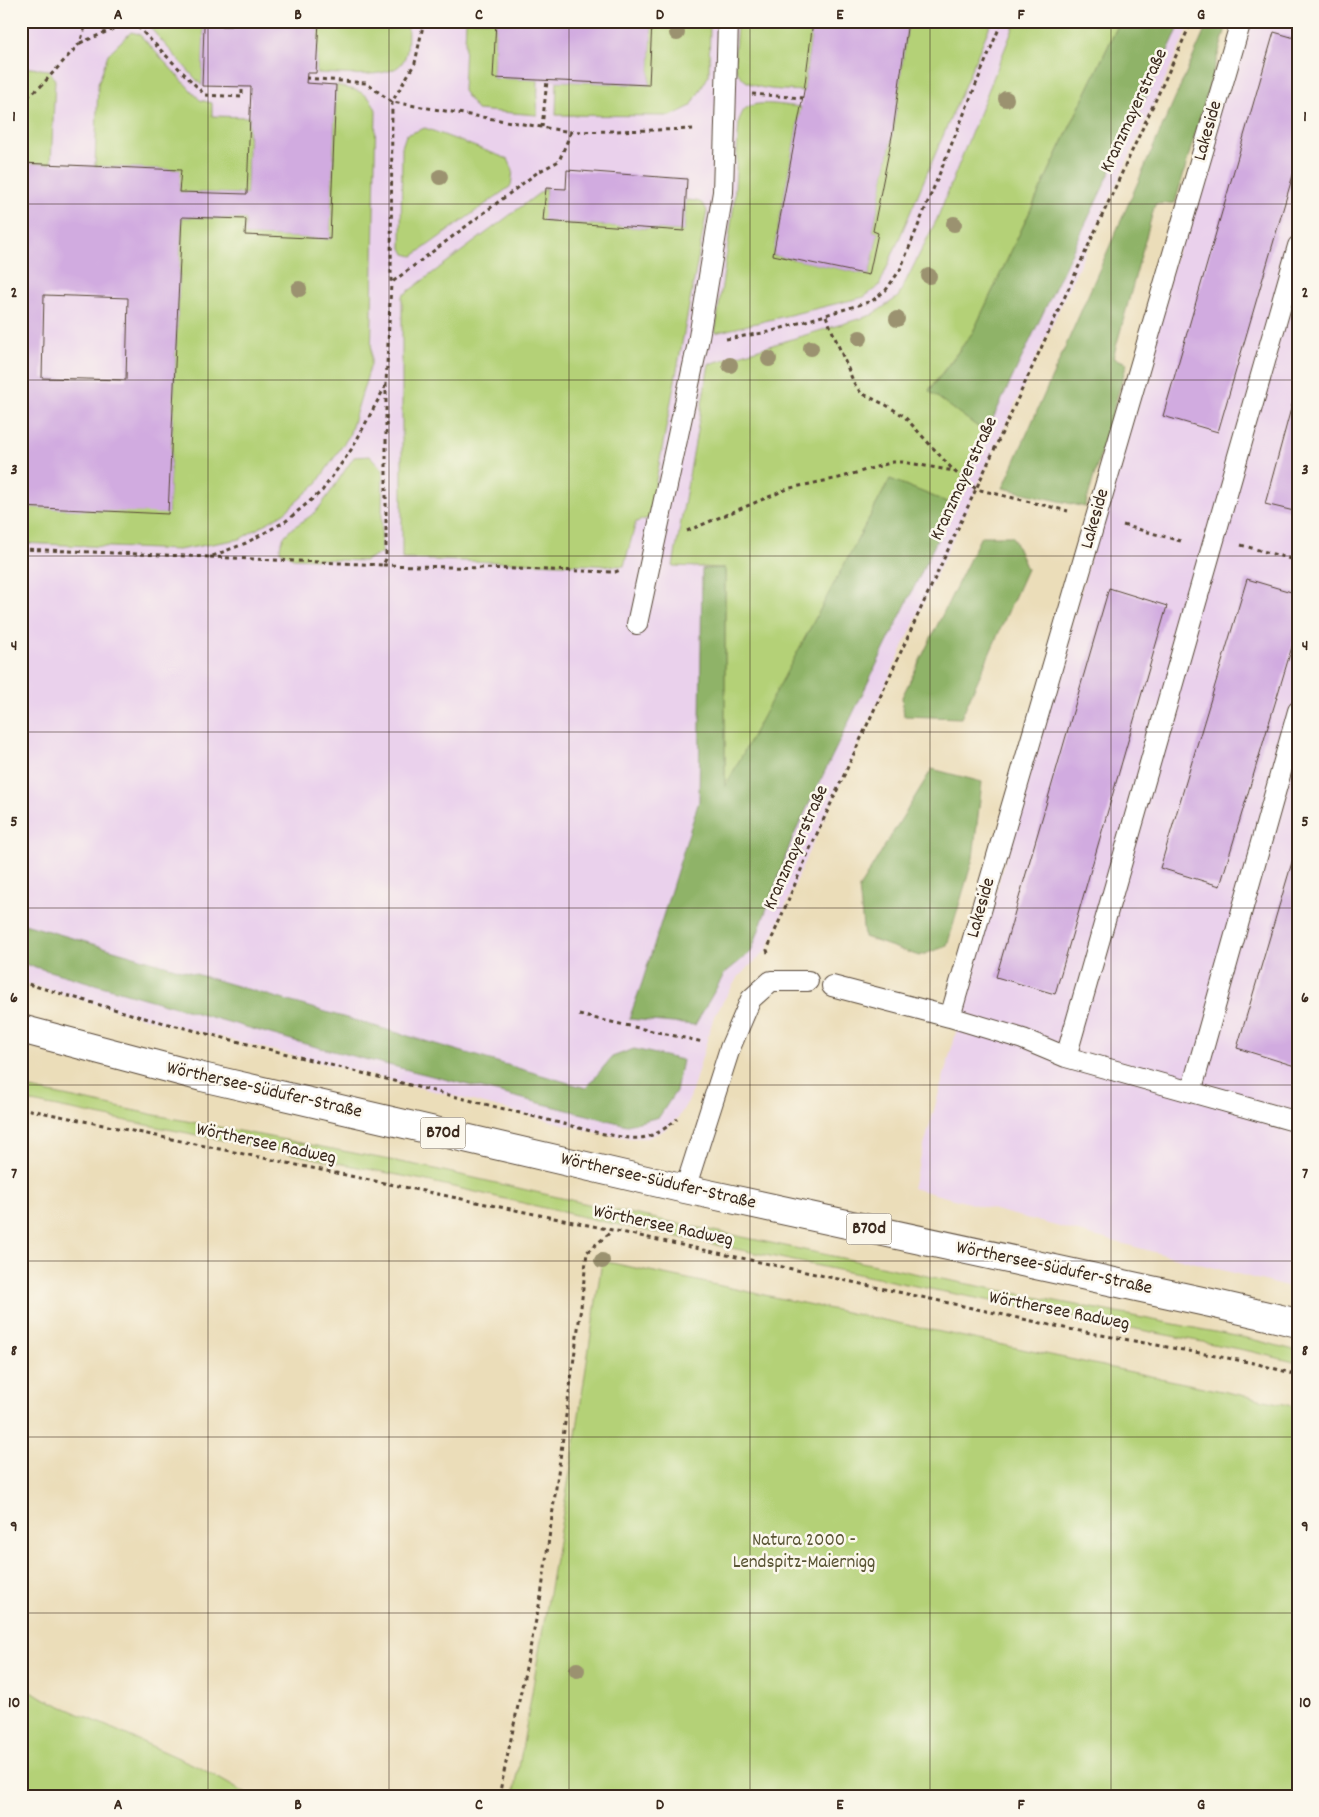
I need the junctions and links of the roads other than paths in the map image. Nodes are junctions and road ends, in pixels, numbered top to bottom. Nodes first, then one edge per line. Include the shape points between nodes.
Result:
1 (728, 21) edge
2 (1241, 21) edge
3 (1298, 246) edge
4 (637, 624) dead end
5 (1298, 711) edge
6 (808, 981) dead end
7 (832, 986) dead end
8 (950, 1017) junction
9 (21, 1029) edge
10 (1066, 1057) junction
11 (1191, 1092) junction
12 (1298, 1122) edge
13 (684, 1189) junction
14 (1298, 1323) edge

1 - 4 lane via 722,192 698,343
2 - 8 lane, Lakeside
3 - 10 lane
5 - 11 lane
6 - 13 lane via 771,981 751,999 730,1048
7 - 8 lane
8 - 10 lane via 1023,1039
9 - 13 main road, Wörthersee-Südufer-Straße / B70d via 202,1077
10 - 11 lane
11 - 12 lane
13 - 14 main road, Wörthersee-Südufer-Straße / B70d

